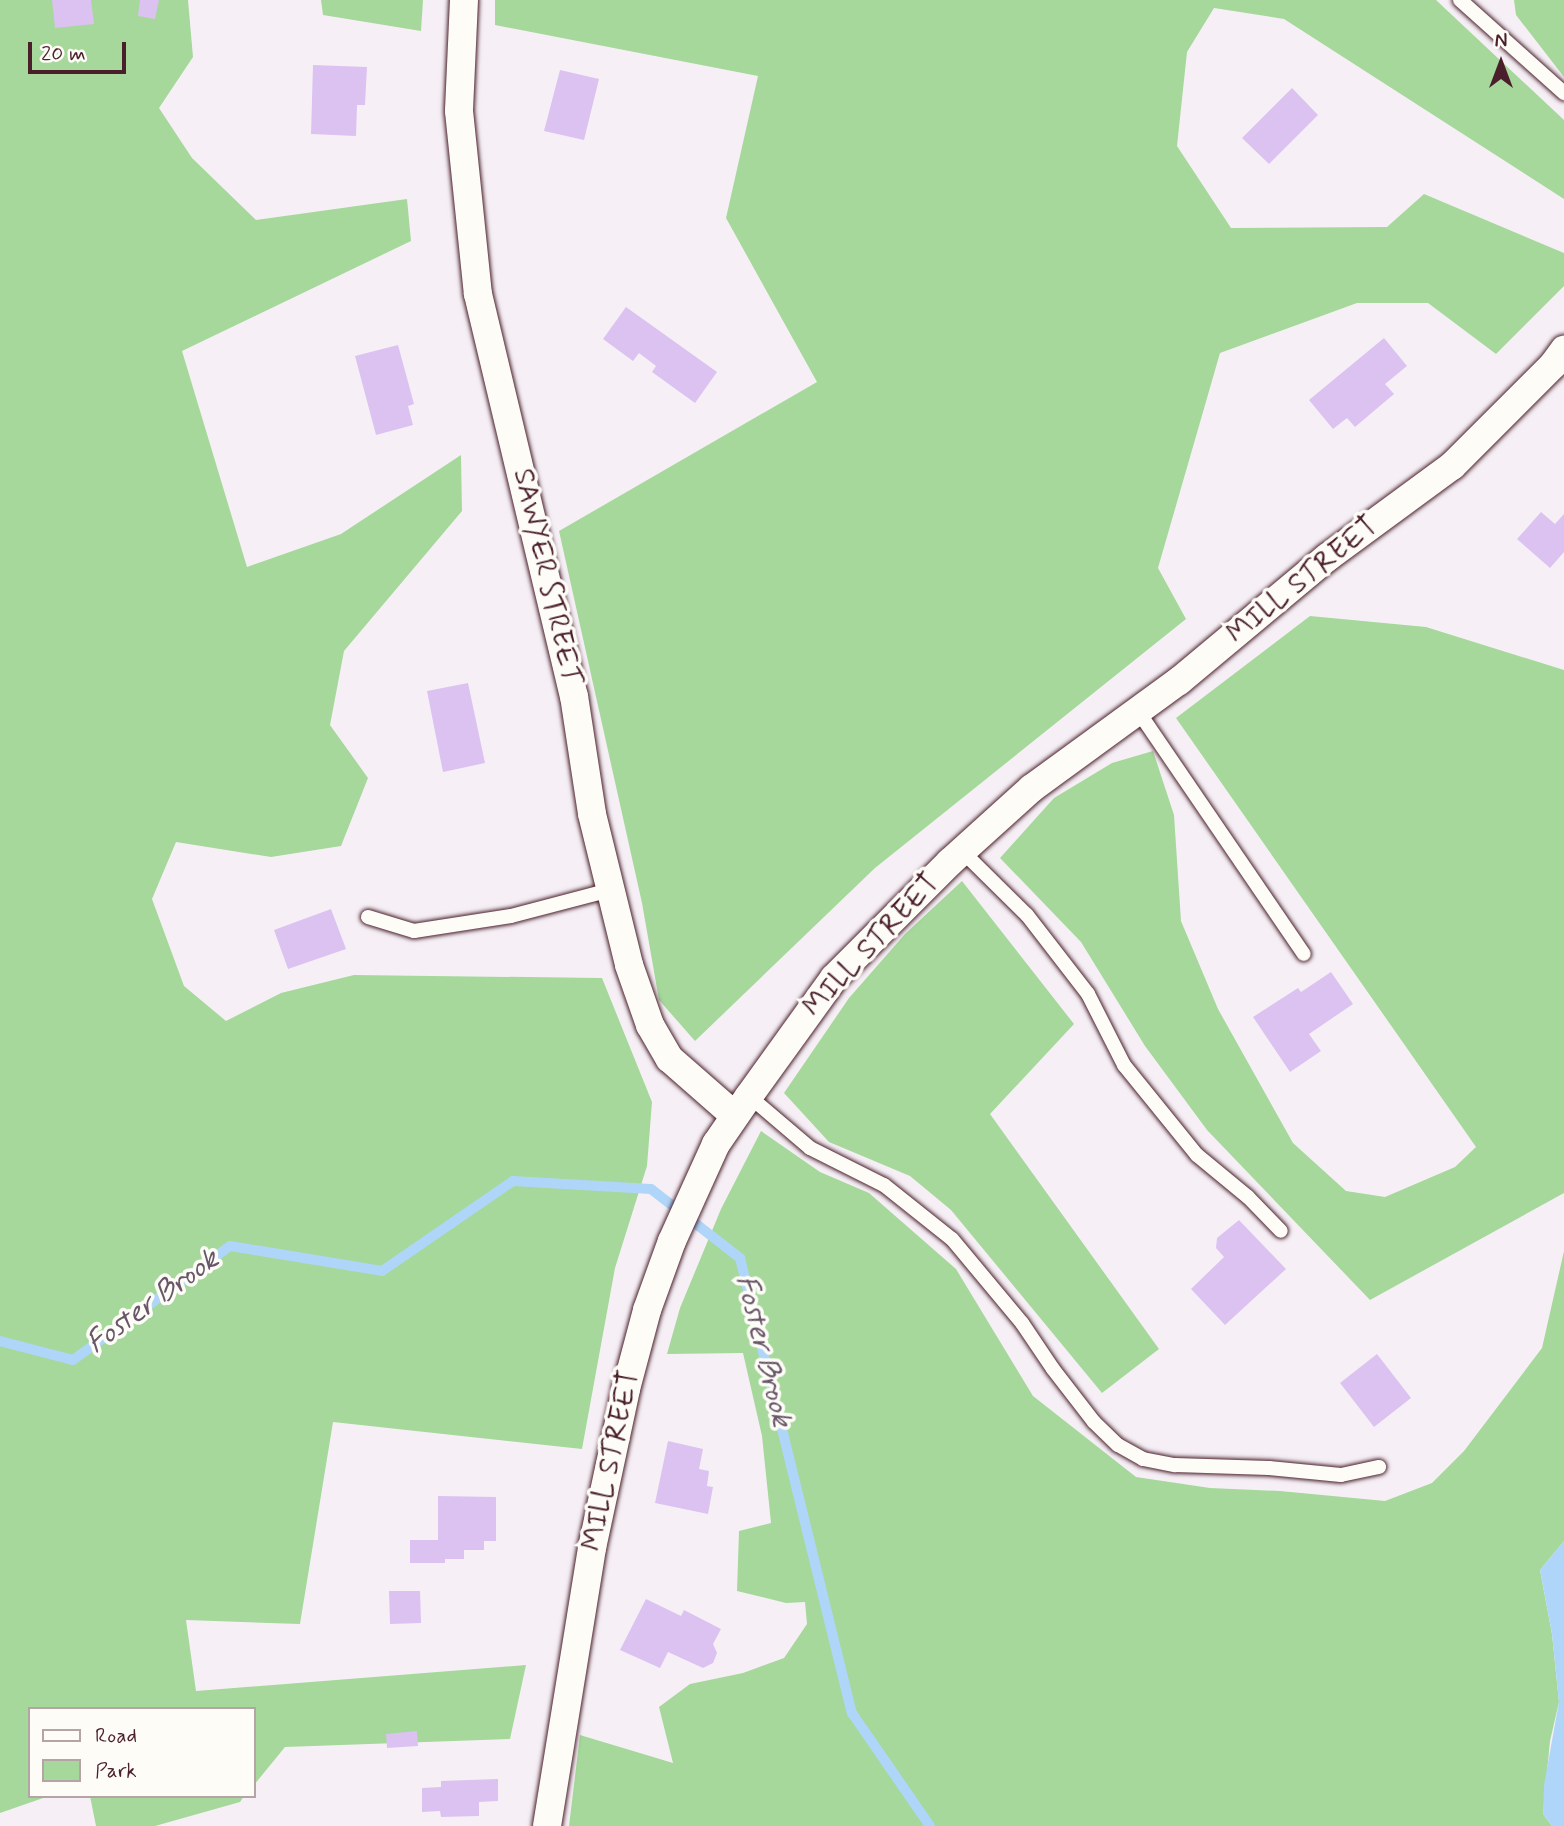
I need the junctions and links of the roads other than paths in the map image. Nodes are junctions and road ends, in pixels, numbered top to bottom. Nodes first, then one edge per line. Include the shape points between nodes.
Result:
1 (464, 0) edge
2 (1460, 0) edge
3 (1564, 93) edge
4 (1564, 349) edge
5 (1138, 711) junction
6 (962, 851) junction
7 (610, 890) junction
8 (369, 917) dead end
9 (1304, 954) dead end
10 (742, 1106) junction
11 (1281, 1231) dead end
12 (1379, 1466) dead end
13 (547, 1826) edge

1 - 7 street, SAWYER STREET via 459,111 478,294 574,696 592,814
2 - 3 lane
4 - 5 street, MILL STREET via 1452,466 1328,557
5 - 6 street, MILL STREET via 1032,788
5 - 9 lane
6 - 10 street, MILL STREET via 834,978
6 - 11 lane via 1027,915 1080,984 1125,1065 1197,1155
7 - 8 lane via 511,916 414,931
7 - 10 street, SAWYER STREET via 629,965 650,1024 670,1059
10 - 12 lane via 810,1148 884,1185 952,1239 1022,1323 1094,1422 1118,1445 1143,1459 1175,1465 1341,1475
10 - 13 street, MILL STREET via 716,1144 647,1310 592,1548

